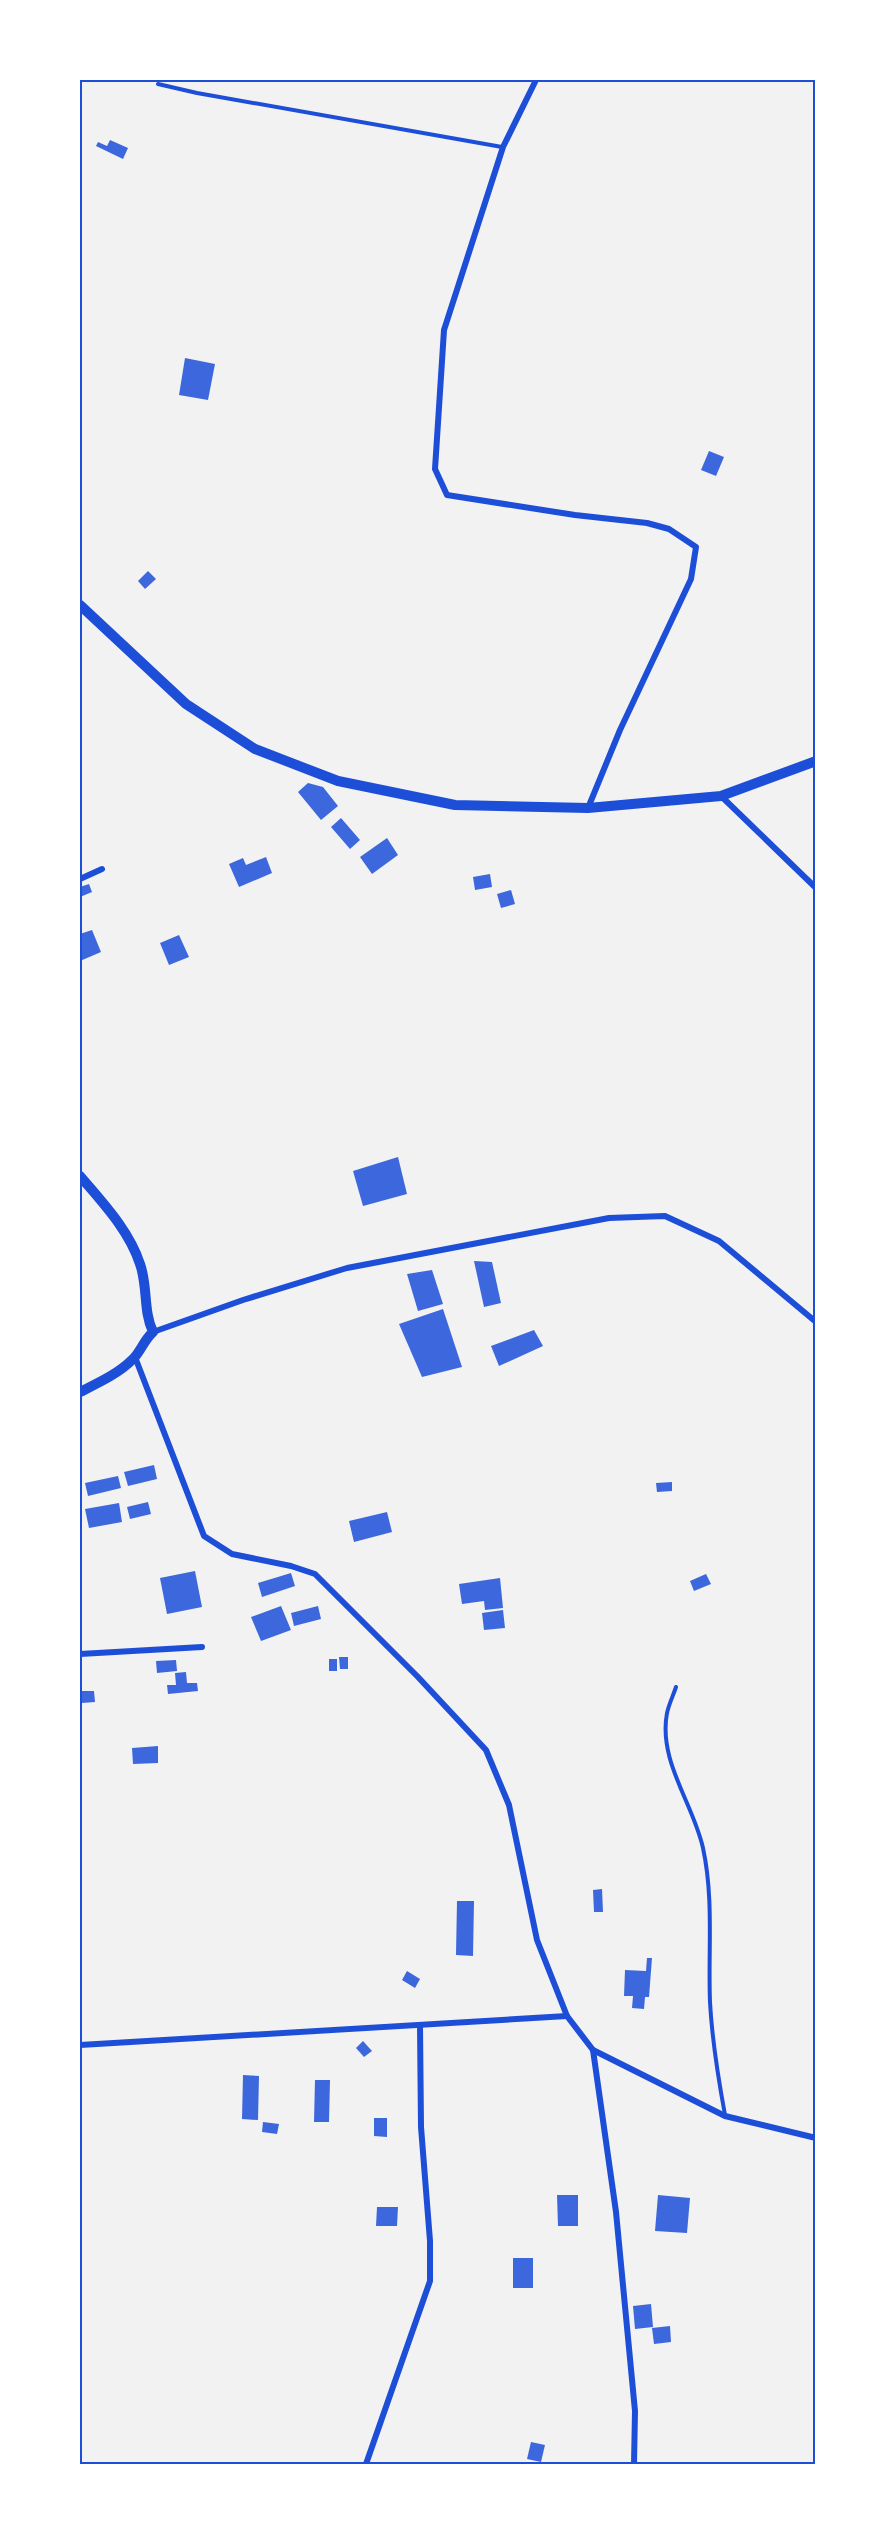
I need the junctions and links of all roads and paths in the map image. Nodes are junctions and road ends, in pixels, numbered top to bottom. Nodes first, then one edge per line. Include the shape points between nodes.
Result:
1 (536, 80) edge
2 (158, 84) dead end
3 (503, 147) junction
4 (80, 604) edge
5 (816, 761) edge
6 (721, 796) junction
7 (588, 808) junction
8 (102, 869) dead end
9 (80, 879) edge
10 (816, 888) edge
11 (80, 1176) edge
12 (816, 1322) edge
13 (153, 1332) junction
14 (135, 1357) junction
15 (80, 1392) edge
16 (202, 1647) dead end
17 (80, 1654) edge
18 (676, 1687) dead end
19 (567, 2016) junction
20 (420, 2026) junction
21 (80, 2045) edge
22 (593, 2050) junction
23 (725, 2116) junction
24 (816, 2138) edge
25 (366, 2464) edge
26 (634, 2464) edge

1 - 3 street
2 - 3 lane
3 - 7 street via 444,330 435,469 447,495 647,523 669,529 696,547 691,579
4 - 7 street via 186,704 255,749 338,781 454,805
5 - 6 street
6 - 7 street
6 - 10 street
8 - 9 street
11 - 13 street via 132,1245 142,1272 148,1322
12 - 13 street via 719,1241 665,1216 609,1218 347,1268
13 - 14 street via 142,1342
14 - 15 street
14 - 19 street via 204,1536 232,1554 315,1574 486,1750 509,1805 537,1940
16 - 17 street
18 - 23 lane via 667,1713 666,1740 703,1846 709,1885 710,2002 715,2063
19 - 20 street
19 - 22 street
20 - 21 street
20 - 25 street via 430,2281
22 - 23 street
22 - 26 street via 617,2224 635,2411
23 - 24 street

